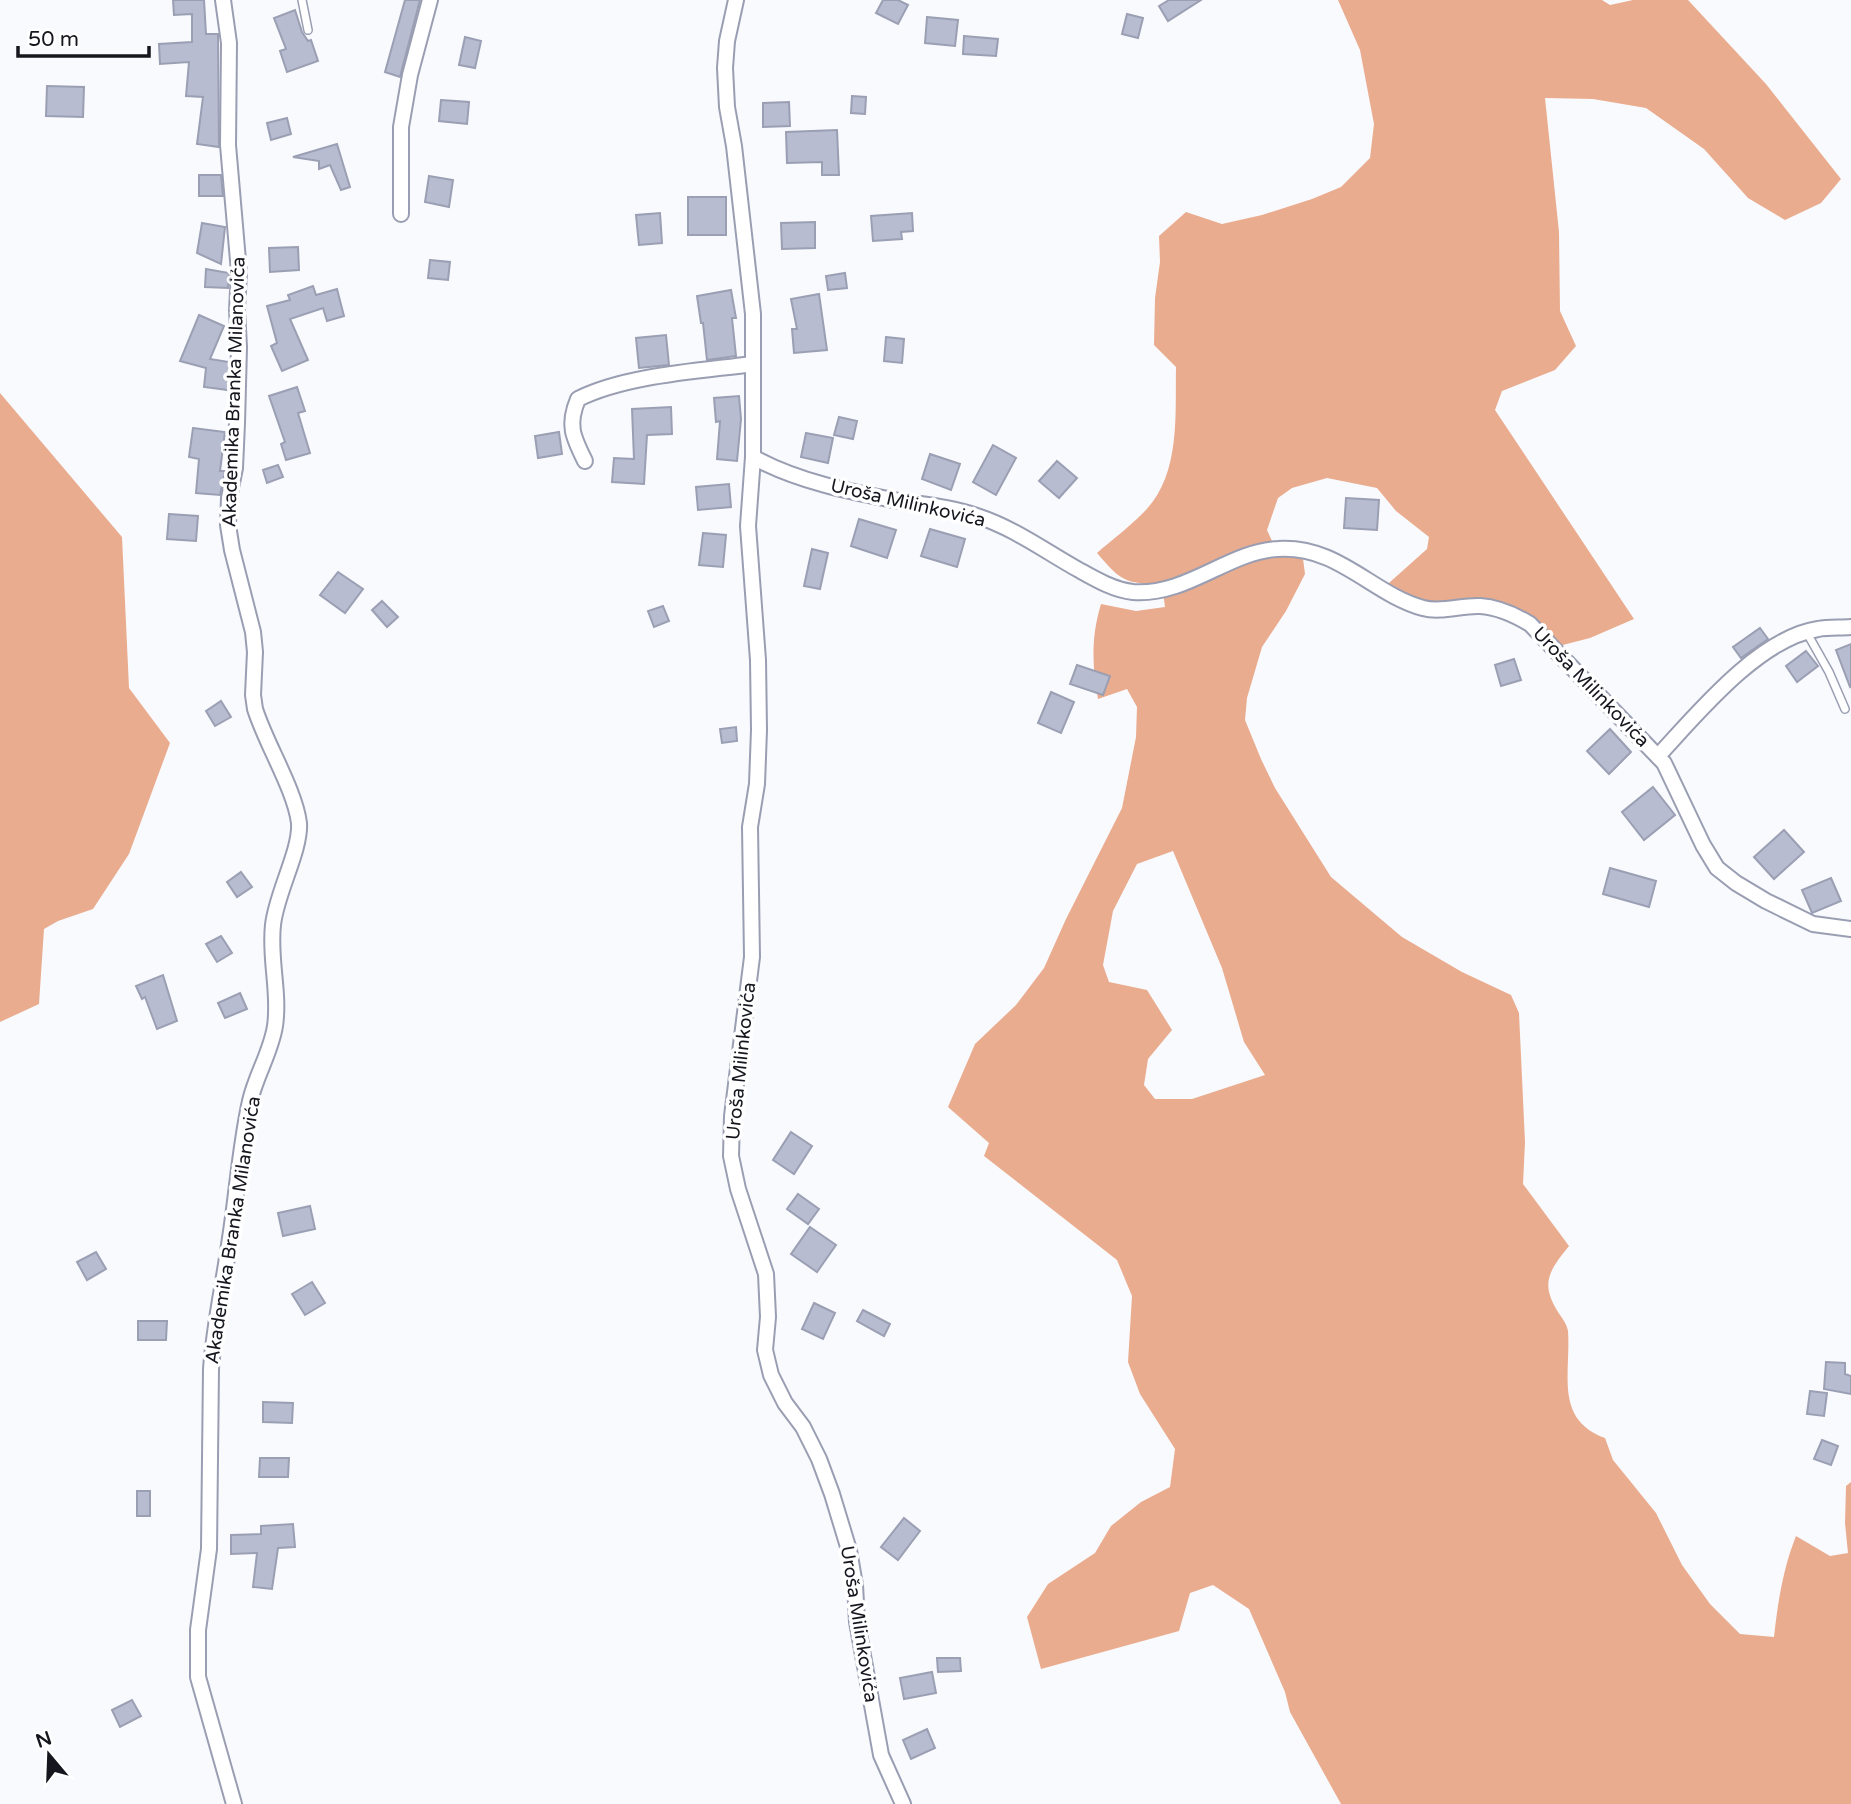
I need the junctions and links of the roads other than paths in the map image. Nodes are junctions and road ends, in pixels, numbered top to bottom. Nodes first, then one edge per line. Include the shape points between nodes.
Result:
1 (223, 0) edge
2 (302, 0) edge
3 (430, 0) edge
4 (736, 0) edge
5 (308, 30) dead end
6 (401, 214) dead end
7 (753, 364) junction
8 (752, 457) junction
9 (585, 461) dead end
10 (1851, 627) edge
11 (1807, 632) junction
12 (1845, 709) dead end
13 (1658, 756) junction
14 (1851, 929) edge
15 (234, 1804) edge
16 (902, 1804) edge

1 - 15 street, Akademika Branka Milanovića via 229,43 228,145 239,272 237,423 228,525 253,632 255,709 296,807 299,826 274,916 275,1026 250,1100 211,1369 209,1549 198,1630 198,1677
2 - 5 lane
3 - 6 street via 401,127
4 - 7 street, Uroša Milinkovića via 725,68 754,314
7 - 8 street, Uroša Milinkovića
7 - 9 street via 649,379 578,399 572,434
8 - 13 street, Uroša Milinkovića via 776,470 821,483 976,515 1010,529 1097,580 1130,592 1178,586 1279,548 1310,552 1344,564 1402,601 1426,609 1482,606 1512,613 1530,624
8 - 16 street, Uroša Milinkovića via 748,526 759,730 750,827 752,957 731,1156 766,1274 765,1350 771,1375 803,1427 832,1494 849,1550 881,1755
10 - 11 street
11 - 12 lane
11 - 13 street via 1762,655 1731,680
13 - 14 street, Uroša Milinkovića via 1717,868 1756,895 1813,924

